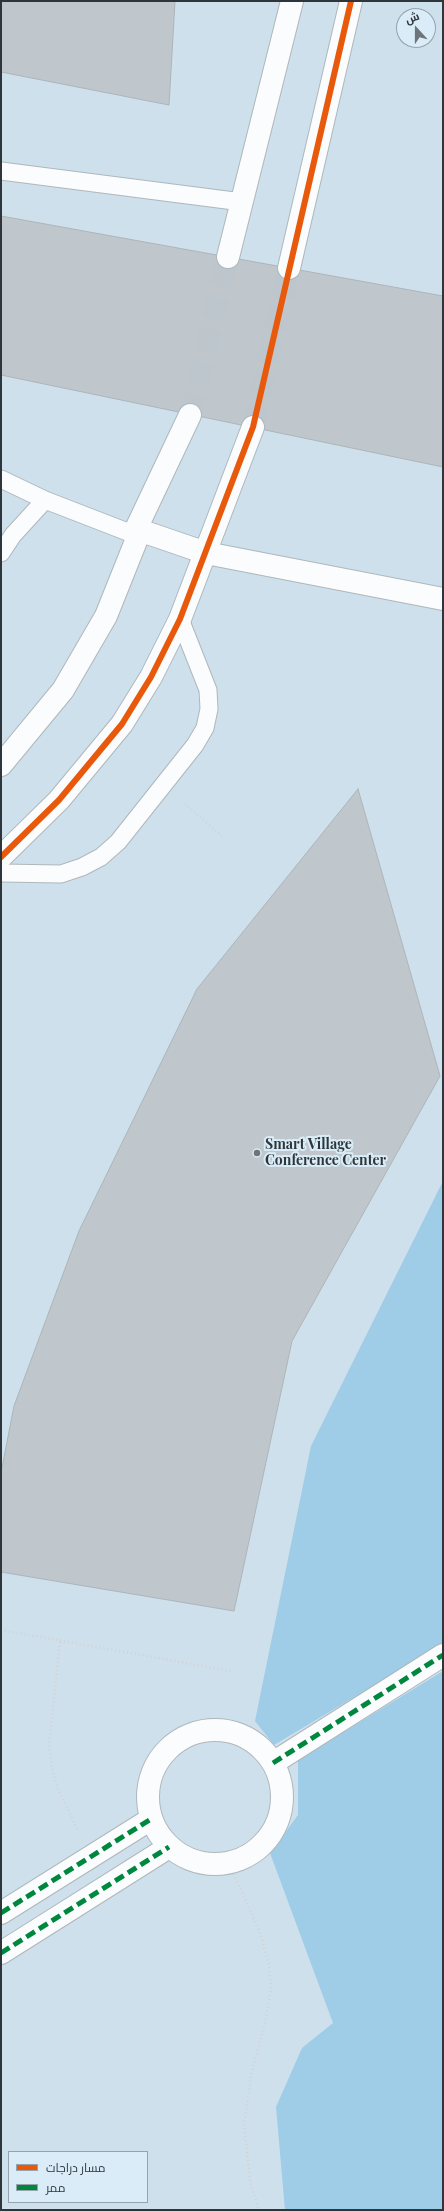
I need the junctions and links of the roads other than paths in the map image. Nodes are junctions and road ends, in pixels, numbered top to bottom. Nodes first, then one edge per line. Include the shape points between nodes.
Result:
1 (292, 1) edge
2 (351, 1) edge
3 (1, 172) edge
4 (242, 202) junction
5 (228, 257) tunnel mouth
6 (289, 268) tunnel mouth
7 (190, 415) tunnel mouth
8 (253, 427) tunnel mouth
9 (1, 479) edge
10 (45, 500) junction
11 (137, 532) junction
12 (1, 553) edge
13 (206, 553) junction
14 (443, 599) edge
15 (180, 619) junction
16 (1, 765) edge
17 (1, 857) edge
18 (1, 873) edge
19 (443, 1655) edge
20 (272, 1762) junction
21 (151, 1819) junction
22 (169, 1847) junction
23 (1, 1914) edge
24 (1, 1952) edge

1 - 4 street
2 - 6 street
3 - 4 lane
4 - 5 street
7 - 11 street
8 - 13 street
9 - 10 lane
10 - 11 lane
10 - 12 lane via 13,535
11 - 13 street
11 - 16 street via 106,616 63,690
13 - 14 street
13 - 15 street
15 - 17 street via 151,677 122,724 59,800
15 - 18 lane via 208,690 209,709 205,728 195,745 118,842 101,857 61,874
19 - 20 street
20 - 21 street via 256,1745 230,1732 212,1730 194,1733 164,1752 154,1767 148,1784
20 - 22 street via 279,1777 281,1808 277,1824 258,1849 244,1858 213,1865 182,1856
21 - 22 street via 158,1834
21 - 23 street
22 - 24 street

